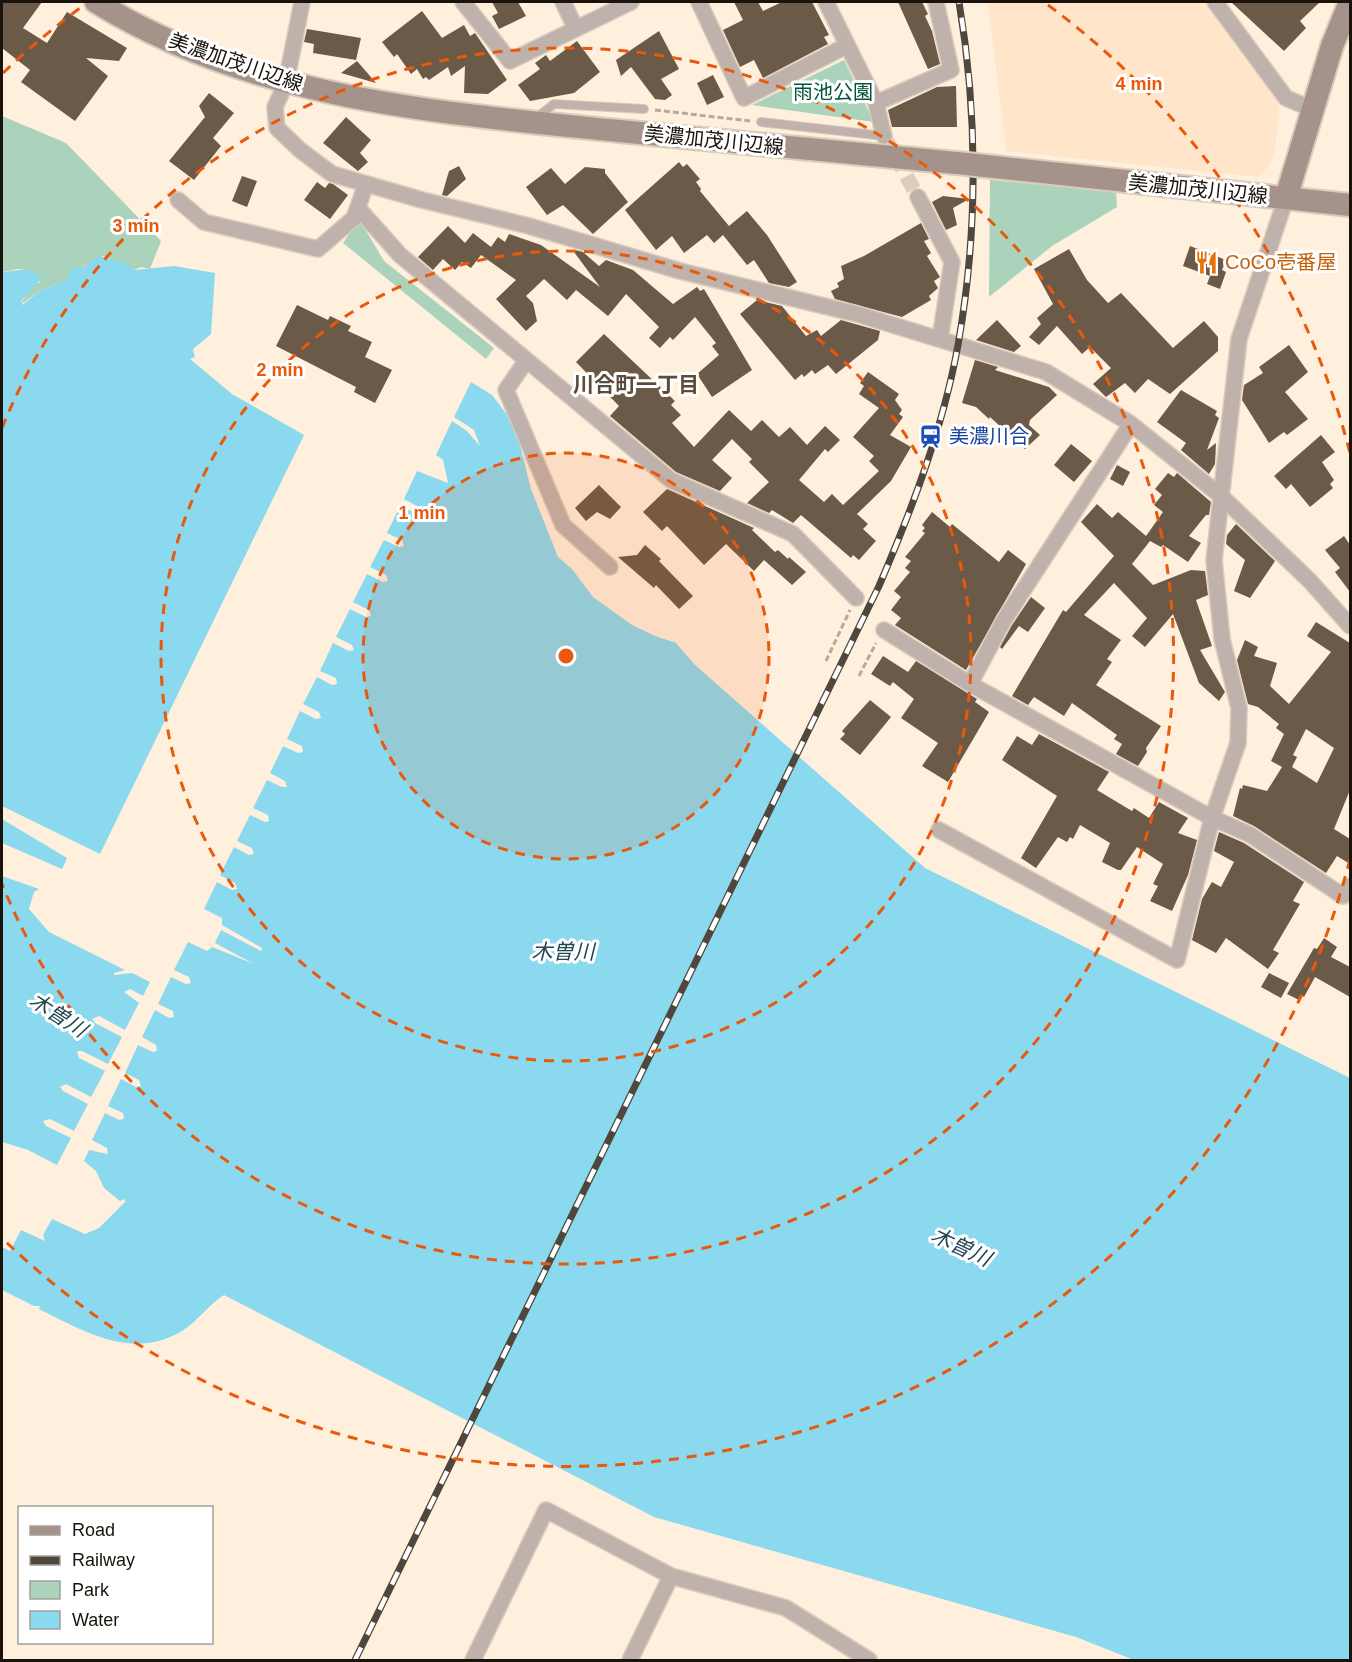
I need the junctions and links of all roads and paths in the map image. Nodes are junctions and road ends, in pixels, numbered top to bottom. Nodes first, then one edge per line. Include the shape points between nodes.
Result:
1 (96, 2) edge
2 (302, 2) edge
3 (463, 2) edge
4 (563, 2) edge
5 (631, 2) edge
6 (699, 2) edge
7 (826, 2) edge
8 (936, 2) edge
9 (1215, 2) edge
10 (1350, 2) edge
11 (575, 27) junction
12 (846, 46) junction
13 (286, 83) junction
14 (876, 103) junction
15 (644, 109) joint
16 (1312, 110) junction
17 (531, 122) junction
18 (761, 122) joint
19 (884, 136) joint
20 (366, 184) junction
21 (918, 197) tunnel mouth
22 (1286, 198) junction
23 (178, 200) dead end
24 (1350, 205) edge
25 (358, 208) junction
26 (940, 339) junction
27 (526, 362) junction
28 (1131, 424) junction
29 (1221, 496) junction
30 (610, 567) dead end
31 (856, 598) joint
32 (1350, 626) edge
33 (884, 630) joint
34 (826, 661) dead end
35 (859, 676) dead end
36 (970, 684) junction
37 (1212, 818) junction
38 (939, 830) dead end
39 (1348, 896) edge
40 (671, 1576) junction
41 (473, 1660) edge
42 (630, 1660) edge
43 (869, 1660) edge

1 - 13 main road, 美濃加茂川辺線 via 132,24
2 - 13 street
3 - 11 street via 510,61
4 - 11 street
5 - 11 street
6 - 12 street via 744,98
7 - 12 street
8 - 14 street via 951,70
9 - 16 street via 1286,98
10 - 16 main road
12 - 14 street
13 - 17 main road, 美濃加茂川辺線 via 399,107
13 - 20 street via 275,107 277,128 332,174
14 - 19 street
15 - 17 lane via 554,104
15 - 18 path
16 - 22 main road
17 - 22 main road, 美濃加茂川辺線
18 - 19 lane
20 - 25 street
20 - 26 street
21 - 26 street via 952,262
22 - 24 main road, 美濃加茂川辺線
22 - 29 street via 1239,339
23 - 25 street via 204,222 318,249 354,218
25 - 27 street via 400,255
26 - 28 street via 1046,372
27 - 30 street via 506,390 563,525
27 - 31 street via 670,480 793,534
28 - 29 street
28 - 36 street via 1004,620
29 - 32 street via 1310,581
29 - 37 street via 1214,560 1222,639 1239,708 1238,743
31 - 34 path
33 - 35 path
33 - 36 street
36 - 37 street
37 - 38 street via 1177,960
37 - 39 street via 1249,834
40 - 41 street via 546,1510
40 - 42 street
40 - 43 street via 786,1608

